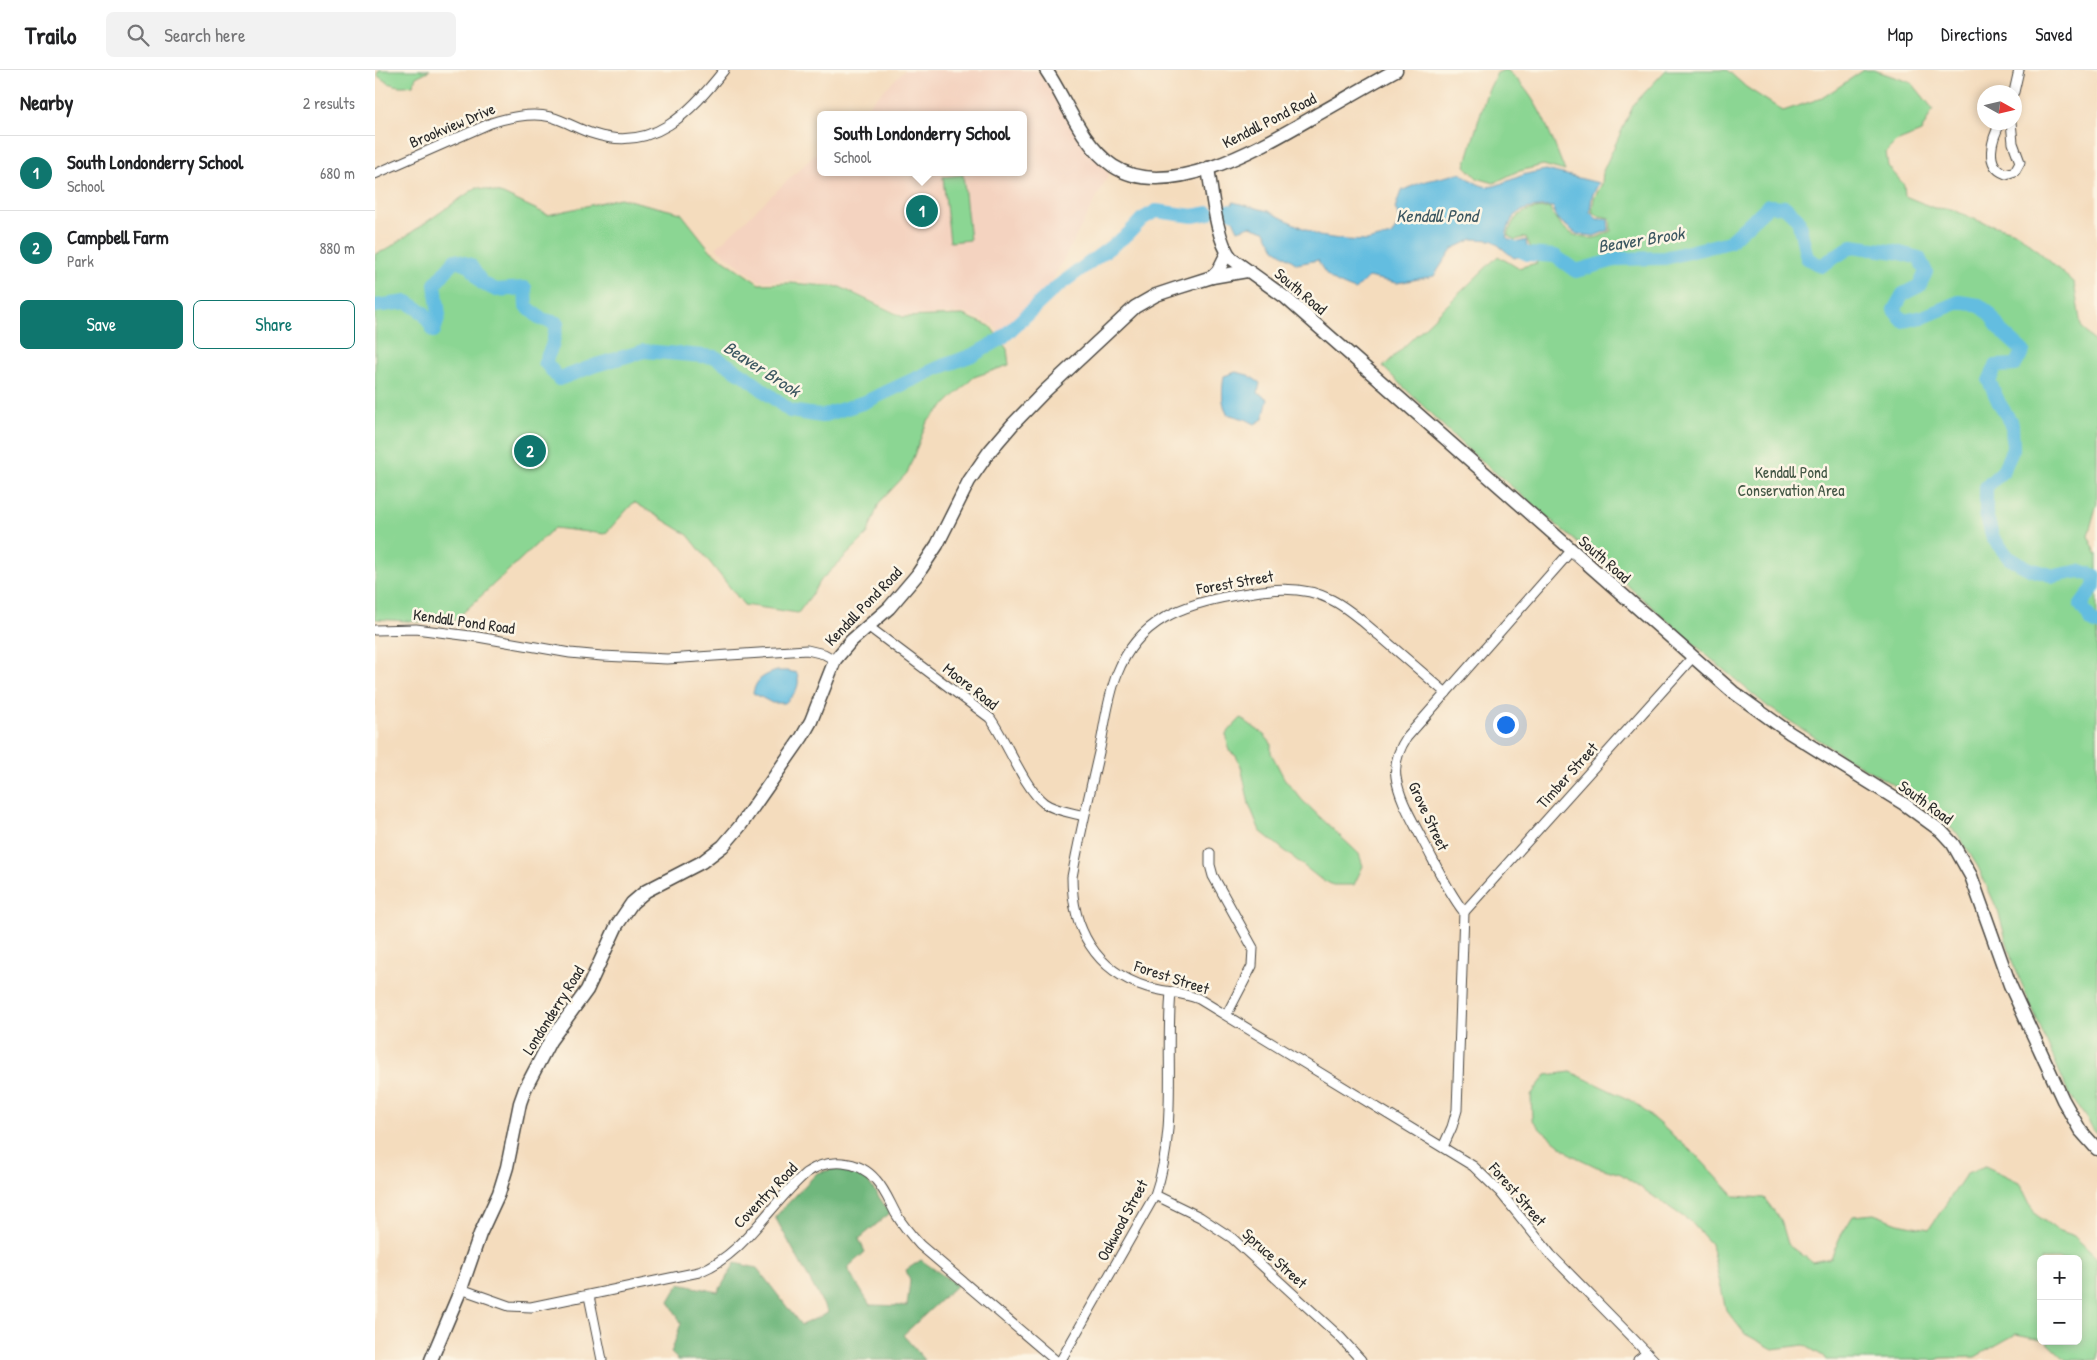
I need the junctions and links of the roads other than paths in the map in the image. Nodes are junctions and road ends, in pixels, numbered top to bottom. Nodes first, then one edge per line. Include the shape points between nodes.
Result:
1 (724, 70) edge
2 (1046, 70) edge
3 (1396, 70) edge
4 (2019, 70) edge
5 (2016, 85) edge
6 (1998, 130) edge
7 (2012, 130) edge
8 (1208, 168) junction
9 (375, 174) edge
10 (1227, 253) junction
11 (1247, 271) junction
12 (1213, 278) junction
13 (1571, 551) junction
14 (869, 627) junction
15 (375, 630) edge
16 (1692, 658) junction
17 (835, 660) junction
18 (1446, 693) junction
19 (1084, 816) junction
20 (1210, 853) dead end
21 (1464, 912) junction
22 (1171, 992) junction
23 (1227, 1014) junction
24 (1443, 1147) junction
25 (2097, 1149) edge
26 (1155, 1195) junction
27 (461, 1289) junction
28 (589, 1296) junction
29 (1651, 1357) edge
30 (431, 1360) edge
31 (602, 1360) edge
32 (1055, 1360) edge
33 (1061, 1360) edge
34 (1361, 1360) edge
35 (1638, 1360) edge

1 - 9 street, Brookview Drive via 699,101 679,119 647,135 611,138 552,118 525,116 491,123
2 - 8 street via 1093,147 1113,166 1135,176 1158,178
3 - 8 street, Kendall Pond Road via 1268,143
4 - 5 street
6 - 7 street via 1991,158 2006,174 2015,172 2020,162
8 - 10 street
10 - 11 street, South Road
10 - 12 street
11 - 12 street, Kendall Pond Road
11 - 13 street, South Road via 1286,298
12 - 14 street, Kendall Pond Road via 1156,295 1135,307 1044,392 989,452 917,575
13 - 16 street, South Road
13 - 18 street, Grove Street
14 - 17 street, Kendall Pond Road
14 - 19 street, Moore Road via 990,718 1031,788 1043,802
15 - 17 street, Kendall Pond Road via 416,628 601,656 667,658 807,650
16 - 21 street, Timber Street
16 - 25 street, South Road via 1755,710 1904,804 1953,844 1971,876 2010,985 2063,1100 2080,1130
17 - 27 street, Londonderry Road via 803,737 729,840 702,862 646,892 632,903 617,925 587,990 550,1041 525,1089 499,1193
18 - 19 street, Forest Street via 1349,611 1317,592 1263,590 1192,605 1145,631 1123,659 1111,692
18 - 21 street, Grove Street via 1403,744 1396,761 1396,778 1409,814 1451,894
19 - 22 street, Forest Street via 1072,877 1072,895 1081,930 1089,945 1114,971 1146,987
20 - 23 street via 1213,876 1253,948 1252,966
21 - 24 street via 1457,1110
22 - 23 street, Forest Street via 1199,999
22 - 26 street, Oakwood Street via 1168,1140
23 - 24 street, Forest Street
24 - 29 street, Forest Street via 1487,1178 1551,1255
26 - 33 street, Oakwood Street
26 - 34 street, Spruce Street via 1205,1220 1242,1246
27 - 28 street, Coventry Road via 523,1308
27 - 30 street, Londonderry Road
28 - 31 street
28 - 32 street, Coventry Road via 691,1274 714,1265 733,1251 806,1173 819,1166 843,1163 871,1175 920,1245
29 - 35 street

